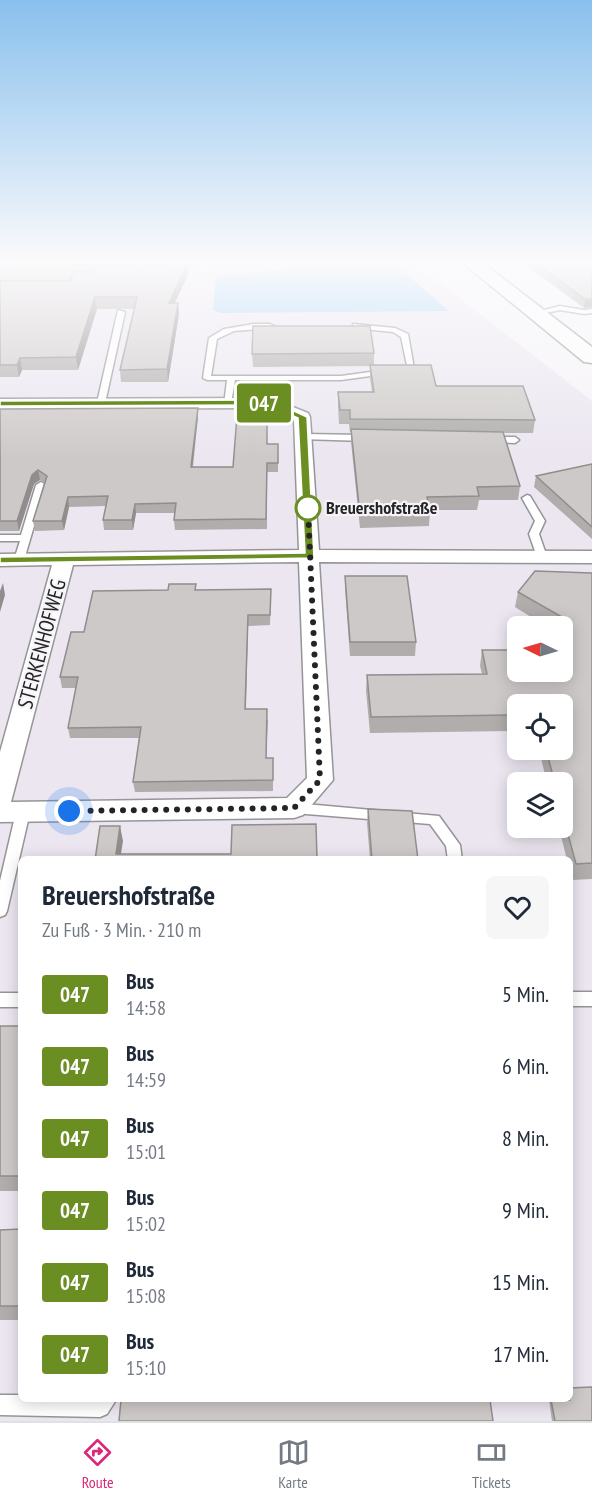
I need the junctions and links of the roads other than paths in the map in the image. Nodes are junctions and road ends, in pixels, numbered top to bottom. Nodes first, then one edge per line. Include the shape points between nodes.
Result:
1 (118, 325) edge
2 (552, 325) edge
3 (276, 326) edge
4 (348, 326) edge
5 (592, 357) edge
6 (231, 378) junction
7 (227, 403) junction
8 (0, 404) edge
9 (101, 404) junction
10 (304, 437) junction
11 (378, 438) edge
12 (480, 440) edge
13 (515, 440) dead end
14 (41, 485) edge
15 (527, 498) dead end
16 (0, 538) edge
17 (26, 538) junction
18 (310, 556) junction
19 (542, 557) junction
20 (592, 557) edge
21 (10, 560) edge
22 (64, 560) junction
23 (0, 798) edge
24 (294, 808) junction
25 (12, 812) edge
26 (454, 856) edge
27 (0, 911) edge
28 (573, 999) edge
29 (592, 999) edge
30 (0, 1000) edge
31 (18, 1000) edge
32 (104, 1402) edge
33 (0, 1405) edge

1 - 9 lane
2 - 5 main road
3 - 6 lane via 224,330 213,338 207,378
4 - 6 lane via 396,330 405,336 411,372 352,374 341,378
6 - 7 lane
7 - 9 street
7 - 10 street via 270,403 302,417
8 - 9 street
10 - 11 lane
10 - 18 street
12 - 13 lane
14 - 17 lane
15 - 19 lane via 540,521 534,534
16 - 17 lane
17 - 21 lane
18 - 19 street
18 - 22 street
18 - 24 street via 320,780
19 - 20 street
21 - 22 street
22 - 23 street, STERKENHOFWEG
24 - 25 street
24 - 26 lane via 434,819 453,845
25 - 27 lane
28 - 29 lane
30 - 31 lane
32 - 33 lane via 100,1407

